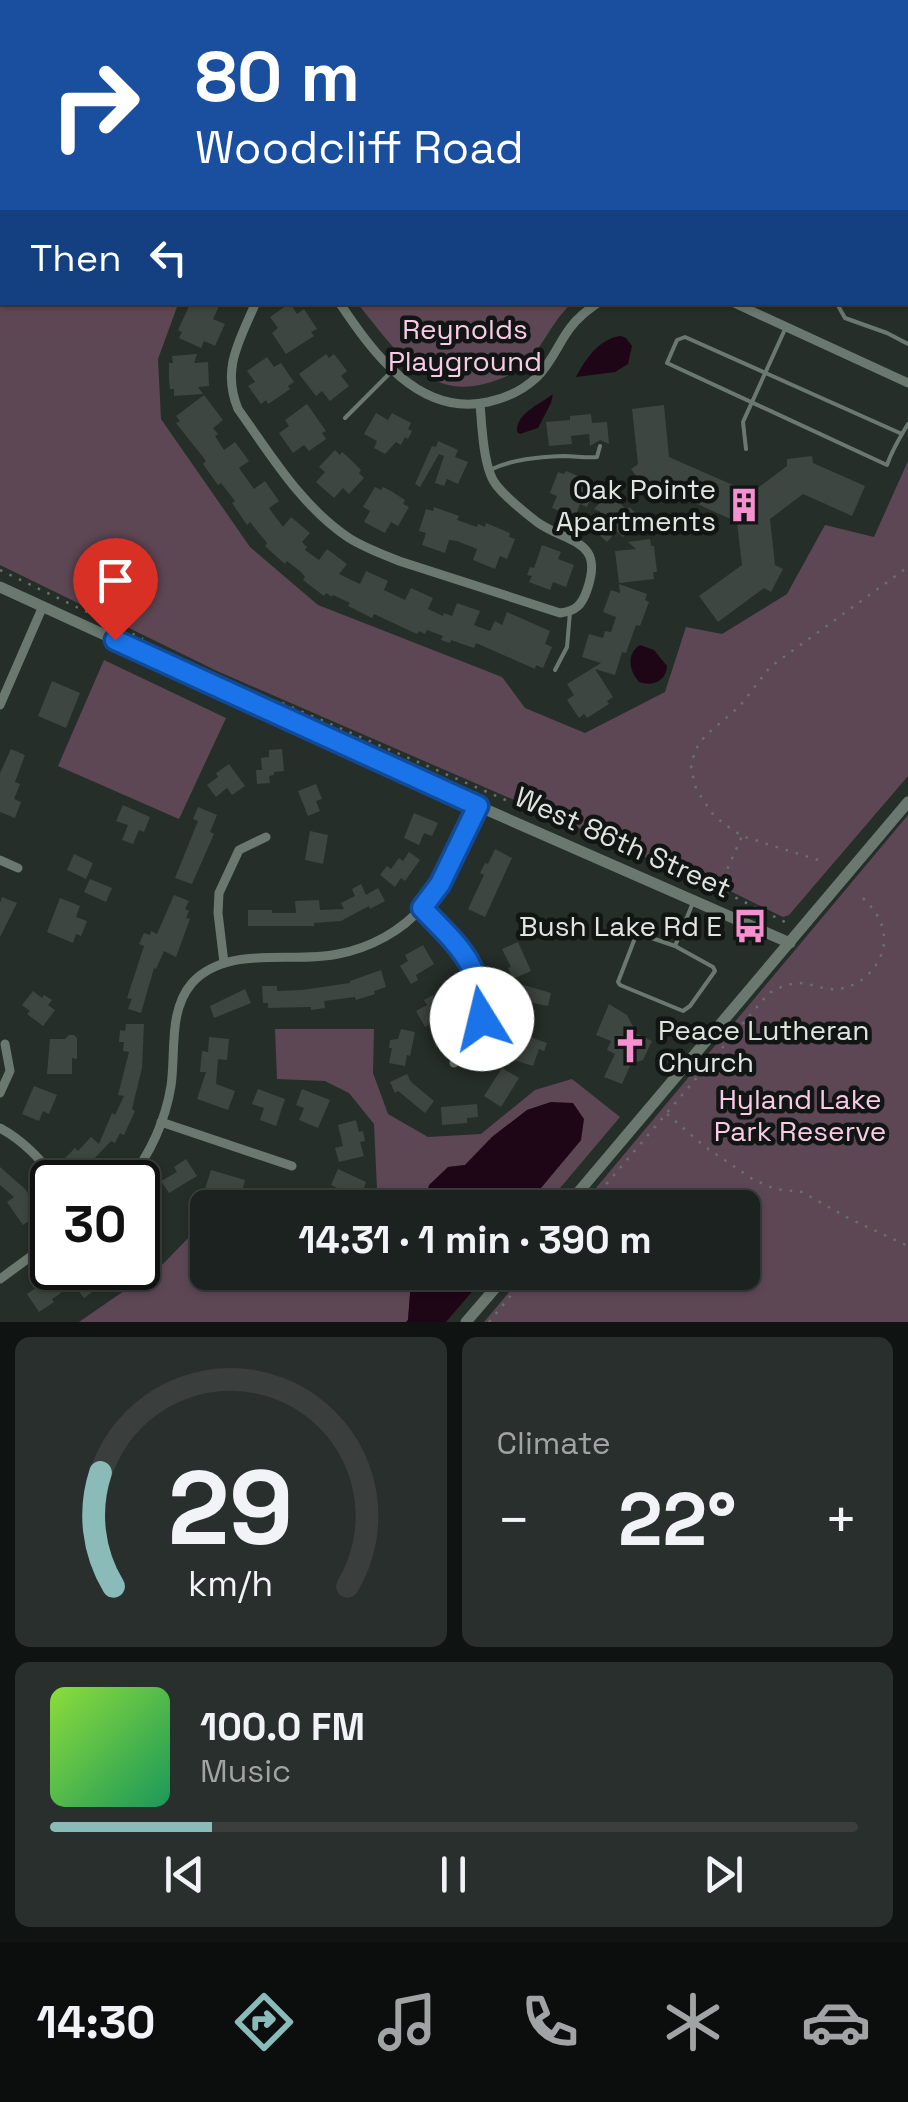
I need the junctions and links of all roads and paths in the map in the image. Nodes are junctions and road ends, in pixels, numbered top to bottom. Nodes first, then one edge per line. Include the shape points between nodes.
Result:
1 (255, 305) edge
2 (341, 305) edge
3 (595, 305) edge
4 (738, 305) edge
5 (838, 305) edge
6 (786, 328) junction
7 (908, 344) edge
8 (393, 370) junction
9 (765, 373) junction
10 (908, 384) edge
11 (752, 402) junction
12 (480, 404) junction
13 (345, 418) dead end
14 (908, 424) edge
15 (902, 434) junction
16 (600, 446) dead end
17 (746, 449) dead end
18 (489, 470) junction
19 (908, 567) edge
20 (0, 570) edge
21 (0, 587) edge
22 (43, 606) junction
23 (570, 612) junction
24 (155, 645) dead end
25 (555, 670) dead end
26 (4, 686) edge
27 (278, 701) dead end
28 (0, 705) edge
29 (908, 802) edge
30 (478, 806) junction
31 (266, 836) dead end
32 (742, 836) junction
33 (0, 860) edge
34 (818, 860) dead end
35 (18, 868) dead end
36 (718, 890) junction
37 (858, 894) dead end
38 (694, 901) junction
39 (422, 908) junction
40 (785, 922) dead end
41 (790, 943) junction
42 (675, 946) junction
43 (224, 963) junction
44 (5, 1044) dead end
45 (454, 1063) dead end
46 (0, 1092) edge
47 (667, 1114) junction
48 (161, 1122) junction
49 (0, 1128) edge
50 (40, 1160) edge
51 (143, 1160) edge
52 (292, 1166) dead end
53 (579, 1190) edge
54 (602, 1190) edge
55 (908, 1246) edge
56 (30, 1257) edge
57 (0, 1279) edge
58 (494, 1290) edge
59 (515, 1290) edge
60 (466, 1322) edge
61 (489, 1322) edge

1 - 23 street via 230,368 232,394 326,522 399,561
2 - 8 street
3 - 12 street via 570,328 538,377
4 - 6 street
5 - 7 lane via 846,318
6 - 9 lane
6 - 10 street
8 - 12 street via 440,400
8 - 13 lane
9 - 11 lane
9 - 11 lane via 686,337 677,340 666,363
9 - 15 lane
11 - 15 lane via 887,465
11 - 17 lane via 743,422
12 - 18 street
14 - 15 lane
16 - 18 lane via 592,458 506,462
18 - 23 street via 538,523 576,540 590,555 588,587
19 - 32 path via 770,667 695,750 696,788 712,813
20 - 24 path
21 - 22 street, West 86th Street
22 - 26 street
22 - 30 street, West 86th Street
23 - 25 lane via 567,647
26 - 28 street
27 - 36 path
29 - 41 street
30 - 38 street, West 86th Street
30 - 39 street
31 - 43 street via 238,850 219,893
32 - 34 path
32 - 36 path
33 - 35 street
36 - 40 path
37 - 47 path via 884,933 873,969 850,986 794,983 768,994
38 - 41 street, West 86th Street
38 - 42 lane
39 - 43 street via 385,937 338,954
39 - 45 street via 460,947 478,981 482,1019 472,1050
41 - 53 street
42 - 42 lane via 640,934 620,985 683,1012 714,971
43 - 48 street via 183,995
44 - 46 street via 10,1071
47 - 54 path
47 - 55 path via 754,1180 802,1192
48 - 51 street
48 - 52 street
49 - 50 street
56 - 57 street
58 - 60 street
59 - 61 path

